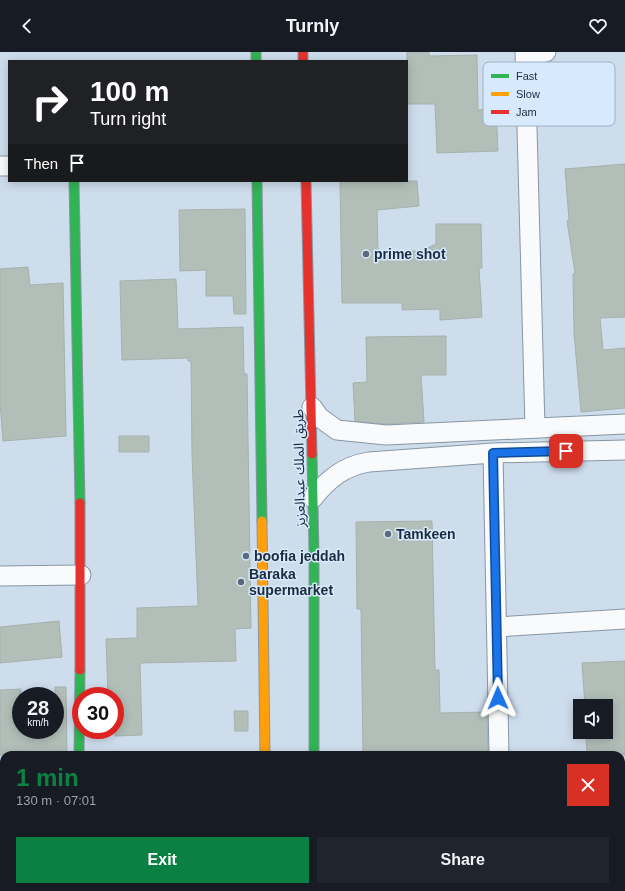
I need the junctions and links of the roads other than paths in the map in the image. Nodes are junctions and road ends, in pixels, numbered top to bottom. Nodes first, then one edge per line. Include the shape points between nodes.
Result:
1 (546, 52) edge
2 (525, 53) edge
3 (527, 126) edge
4 (74, 182) edge
5 (257, 182) edge
6 (306, 182) edge
7 (312, 407) junction
8 (625, 424) edge
9 (535, 428) junction
10 (369, 434) junction
11 (625, 450) edge
12 (493, 453) junction
13 (369, 462) junction
14 (313, 498) junction
15 (81, 575) junction
16 (0, 576) edge
17 (625, 619) edge
18 (497, 627) junction
19 (79, 751) edge
20 (265, 751) edge
21 (314, 751) edge
22 (499, 751) edge

1 - 2 street
3 - 9 street
4 - 15 main road
5 - 20 main road
6 - 7 main road, طريق الملك عبدالعزيز
7 - 10 street via 319,417 337,430
7 - 14 main road, طريق الملك عبدالعزيز
8 - 9 street
9 - 10 street
10 - 13 street
11 - 12 street
12 - 13 street
12 - 18 street
13 - 14 street via 339,472 325,483
14 - 21 main road, طريق الملك عبدالعزيز
15 - 16 street
15 - 19 main road
17 - 18 street
18 - 22 street

